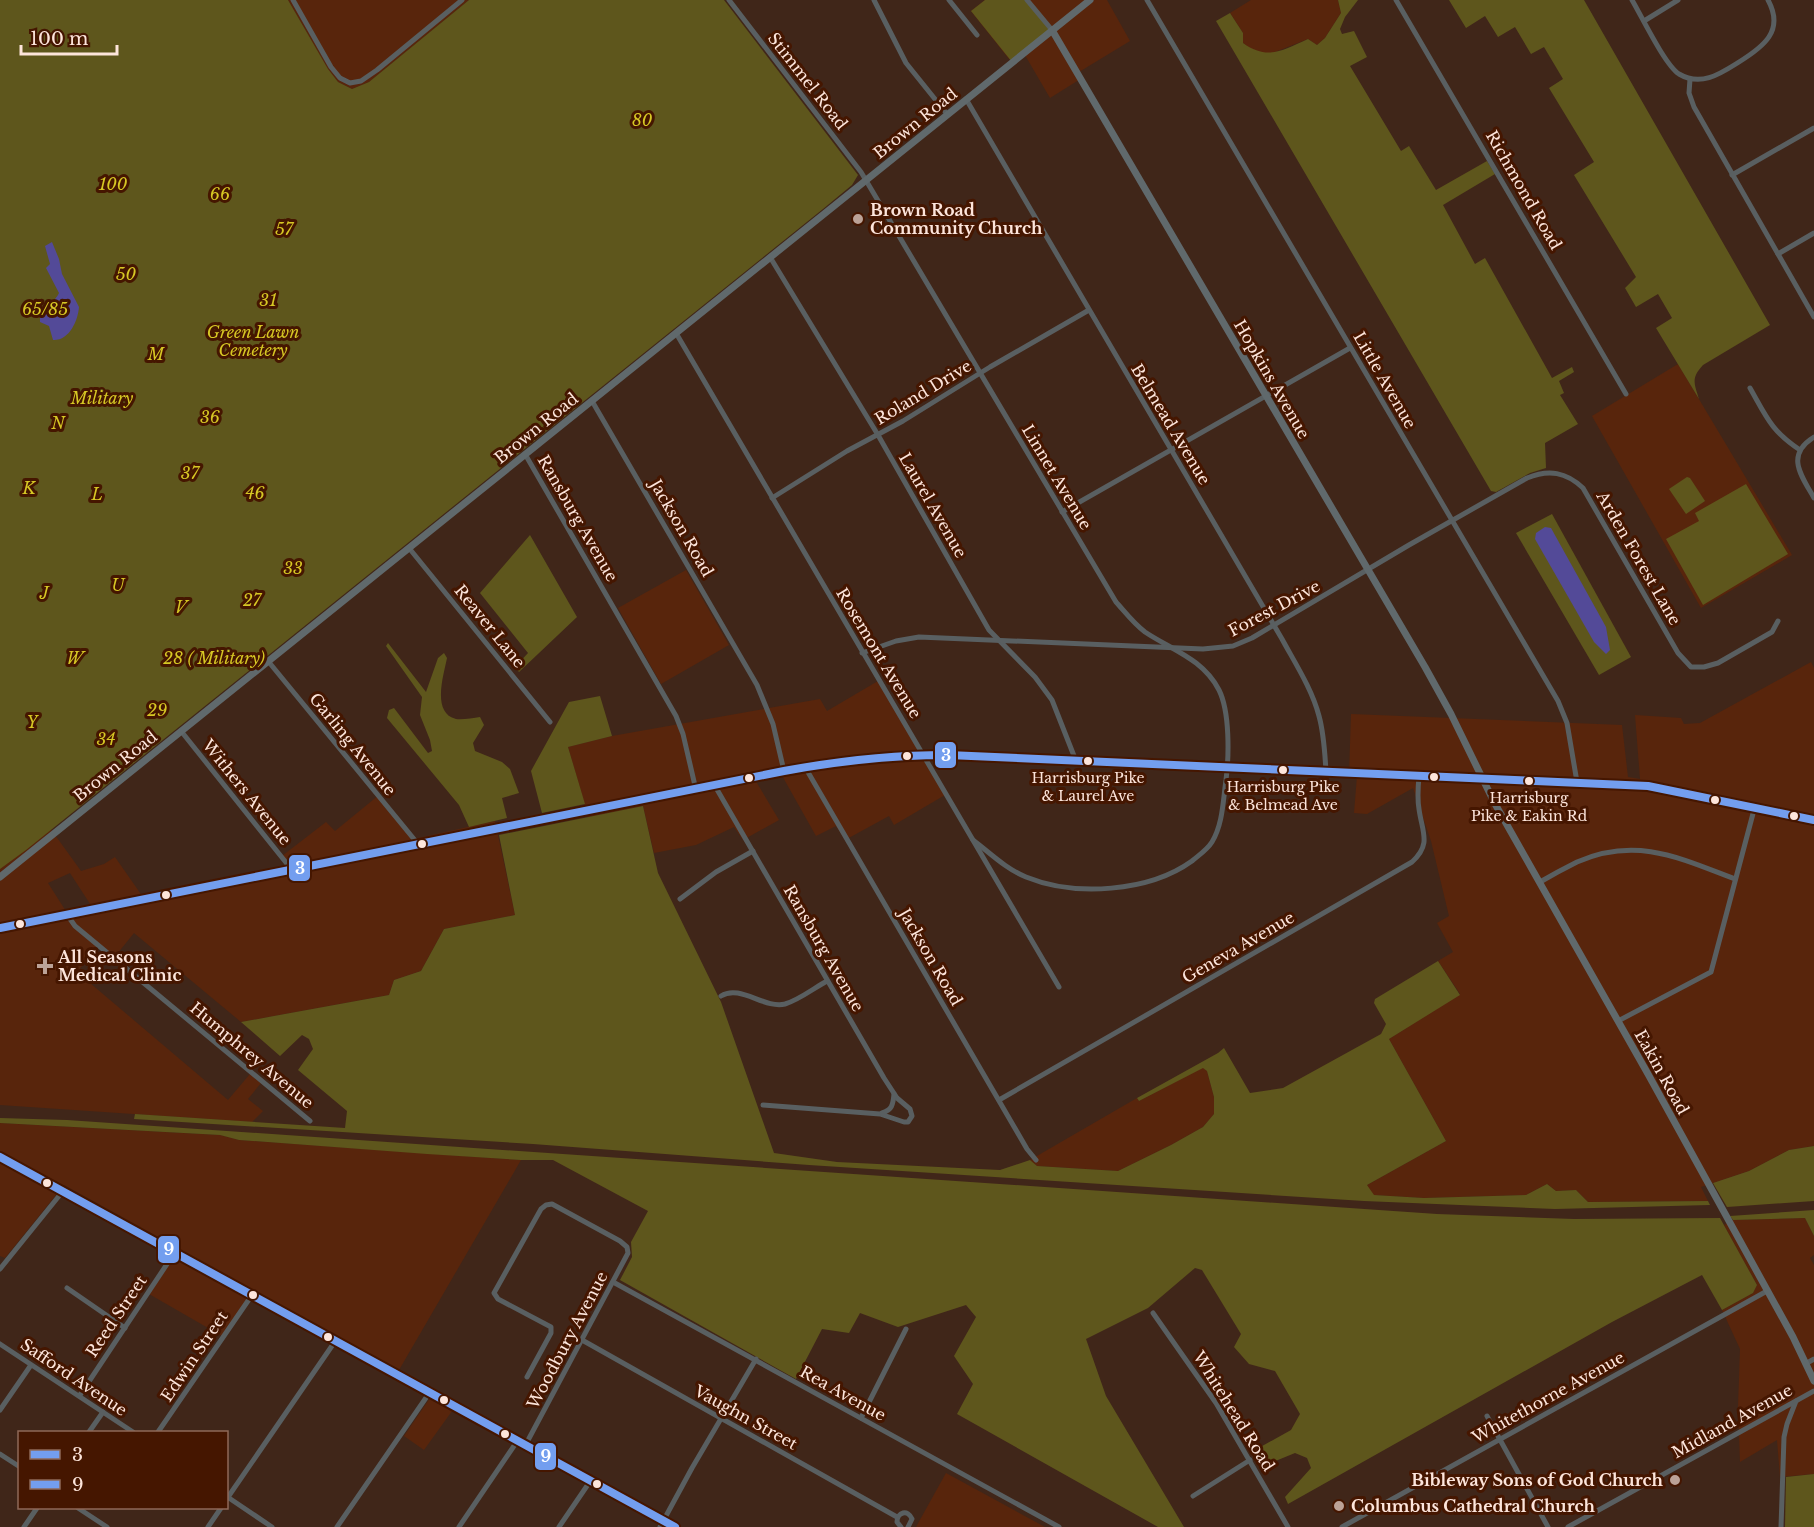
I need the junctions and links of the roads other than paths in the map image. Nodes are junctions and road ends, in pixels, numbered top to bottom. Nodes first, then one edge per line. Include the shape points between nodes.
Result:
1 (293, 0) edge
2 (462, 0) edge
3 (729, 0) edge
4 (874, 0) edge
5 (949, 0) edge
6 (1027, 0) edge
7 (1090, 0) edge
8 (1148, 0) edge
9 (1396, 0) edge
10 (1632, 0) edge
11 (1678, 0) edge
12 (1768, 0) edge
13 (1644, 21) junction
14 (1052, 30) junction
15 (977, 35) dead end
16 (1690, 79) junction
17 (966, 99) junction
18 (948, 114) junction
19 (1814, 128) edge
20 (1732, 175) junction
21 (866, 180) junction
22 (1814, 233) edge
23 (1778, 254) junction
24 (771, 256) junction
25 (1089, 310) junction
26 (1814, 317) edge
27 (676, 333) junction
28 (1350, 348) junction
29 (980, 372) junction
30 (1750, 388) dead end
31 (1626, 394) dead end
32 (1266, 395) junction
33 (592, 400) junction
34 (878, 435) junction
35 (1814, 437) edge
36 (1171, 449) junction
37 (1800, 450) junction
38 (525, 454) junction
39 (1561, 474) joint
40 (772, 498) junction
41 (1814, 498) edge
42 (1062, 512) junction
43 (1453, 522) junction
44 (409, 548) junction
45 (1368, 570) junction
46 (1778, 621) dead end
47 (1274, 626) junction
48 (1000, 642) junction
49 (1171, 646) junction
50 (862, 653) junction
51 (268, 661) junction
52 (1688, 665) junction
53 (1687, 674) dead end
54 (550, 722) dead end
55 (181, 731) junction
56 (923, 755) junction
57 (1076, 761) junction
58 (805, 767) junction
59 (1228, 767) junction
60 (784, 771) junction
61 (1326, 772) junction
62 (1419, 776) junction
63 (1483, 778) junction
64 (1577, 782) junction
65 (715, 786) junction
66 (696, 790) junction
67 (1755, 806) junction
68 (1814, 820) edge
69 (973, 840) junction
70 (418, 844) junction
71 (753, 851) junction
72 (292, 870) junction
73 (0, 877) edge
74 (1735, 879) junction
75 (1540, 882) junction
76 (680, 899) dead end
77 (68, 916) junction
78 (0, 928) edge
79 (827, 981) junction
80 (1059, 987) dead end
81 (721, 996) dead end
82 (1618, 1021) junction
83 (894, 1094) junction
84 (999, 1100) junction
85 (763, 1105) dead end
86 (880, 1114) junction
87 (310, 1121) dead end
88 (0, 1157) edge
89 (1036, 1160) dead end
90 (63, 1191) junction
91 (175, 1252) junction
92 (0, 1269) edge
93 (613, 1282) junction
94 (67, 1288) dead end
95 (1767, 1292) junction
96 (252, 1295) junction
97 (1153, 1313) dead end
98 (124, 1328) junction
99 (906, 1329) dead end
100 (336, 1340) junction
101 (582, 1340) junction
102 (0, 1344) edge
103 (756, 1359) junction
104 (1814, 1359) edge
105 (1807, 1363) junction
106 (32, 1365) junction
107 (527, 1377) dead end
108 (1814, 1381) edge
109 (1814, 1391) edge
110 (430, 1392) junction
111 (80, 1395) junction
112 (1797, 1401) junction
113 (0, 1410) edge
114 (103, 1412) junction
115 (1487, 1416) dead end
116 (861, 1418) junction
117 (720, 1419) junction
118 (90, 1431) edge
119 (132, 1431) edge
120 (159, 1431) edge
121 (1499, 1439) junction
122 (518, 1440) junction
123 (526, 1444) junction
124 (0, 1454) edge
125 (1250, 1460) junction
126 (18, 1466) edge
127 (591, 1480) junction
128 (1193, 1496) dead end
129 (228, 1497) edge
130 (228, 1499) edge
131 (36, 1509) edge
132 (80, 1509) edge
133 (220, 1509) edge
134 (897, 1517) junction
135 (662, 1524) edge
136 (24, 1527) edge
137 (107, 1527) edge
138 (208, 1527) edge
139 (272, 1527) edge
140 (337, 1527) edge
141 (459, 1527) edge
142 (560, 1527) edge
143 (675, 1527) edge
144 (901, 1527) edge
145 (908, 1527) edge
146 (1059, 1527) edge
147 (1288, 1527) edge
148 (1342, 1527) edge
149 (1548, 1527) edge
150 (1568, 1527) edge
151 (1781, 1527) edge

1 - 2 street via 331,67 340,78 350,82 361,81 377,70
3 - 21 street, Stimmel Road
4 - 18 street via 906,63
5 - 15 street
6 - 14 street, Hopkins Avenue
7 - 14 street, Brown Road
8 - 28 street, Little Avenue
9 - 31 street, Richmond Road
10 - 13 street
11 - 13 street
12 - 16 street via 1774,22 1763,46 1719,75 1705,80
13 - 16 street via 1668,62 1677,73
14 - 17 street, Brown Road
14 - 32 street, Hopkins Avenue
16 - 20 street via 1694,107
17 - 18 street, Brown Road
17 - 25 street, Belmead Avenue
18 - 21 street, Brown Road
19 - 20 street
20 - 23 street
21 - 24 street, Brown Road
21 - 29 street, Linnet Avenue
22 - 23 street
23 - 26 street
24 - 27 street, Brown Road
24 - 34 street, Laurel Avenue
25 - 29 street, Roland Drive
25 - 36 street, Belmead Avenue
27 - 33 street, Brown Road
27 - 40 street, Rosemont Avenue
28 - 32 street
28 - 43 street, Little Avenue
29 - 34 street, Roland Drive
29 - 42 street, Linnet Avenue
30 - 37 street via 1775,431
32 - 36 street
32 - 45 street, Hopkins Avenue
33 - 38 street, Brown Road
33 - 60 street, Jackson Road via 757,685 773,724
34 - 40 street, Roland Drive
34 - 48 street, Laurel Avenue via 989,630
35 - 37 street
36 - 42 street
36 - 47 street, Belmead Avenue
37 - 41 street via 1799,471
38 - 44 street, Brown Road
38 - 66 street, Ransburg Avenue via 676,716
39 - 43 street, Forest Drive via 1527,478
39 - 52 street, Arden Forest Lane via 1588,495
40 - 50 street, Rosemont Avenue
42 - 49 street, Linnet Avenue via 1116,602 1143,631
43 - 45 street, Forest Drive
43 - 64 street, Little Avenue via 1558,701 1567,723
44 - 51 street, Brown Road
44 - 54 street, Reaver Lane
45 - 47 street, Forest Drive
45 - 63 street, Hopkins Avenue
46 - 52 street via 1772,632 1718,663 1704,668
47 - 49 street, Forest Drive via 1233,646
47 - 61 street, Belmead Avenue via 1318,713
48 - 49 street, Forest Drive
48 - 50 street, Forest Drive via 919,637 896,640
48 - 57 street, Laurel Avenue via 1052,700
49 - 59 street, Linnet Avenue via 1205,670 1221,693 1226,711
50 - 56 street, Rosemont Avenue
51 - 55 street, Brown Road
51 - 70 street, Garling Avenue
52 - 53 street
55 - 72 street, Withers Avenue
55 - 73 street, Brown Road
56 - 57 main road
56 - 58 main road
56 - 69 street, Rosemont Avenue
57 - 59 main road
58 - 60 main road
58 - 84 street, Jackson Road
59 - 61 main road
59 - 69 street, Linnet Avenue via 1221,816 1212,842 1179,870 1156,880 1107,888 1044,883 1023,876
60 - 65 main road
61 - 62 main road
62 - 63 main road
62 - 84 street, Geneva Avenue via 1425,843 1412,862
63 - 64 main road
63 - 75 street, Eakin Road
64 - 67 main road via 1662,788
65 - 66 main road
65 - 71 street, Ransburg Avenue
66 - 70 main road
67 - 68 main road
67 - 74 street
69 - 80 street, Rosemont Avenue
70 - 72 main road
71 - 76 street
71 - 79 street, Ransburg Avenue
72 - 77 main road
74 - 75 street via 1667,854 1626,849 1578,862
74 - 82 street via 1711,972
75 - 82 street, Eakin Road
77 - 78 main road
77 - 87 street, Humphrey Avenue via 75,926
79 - 81 street via 784,1004 769,1004 743,994
79 - 83 street, Ransburg Avenue
82 - 95 street, Eakin Road
83 - 86 street via 889,1111
83 - 86 street, Ransburg Avenue via 912,1112 911,1119 904,1122
84 - 89 street, Jackson Road
85 - 86 street
88 - 90 street
90 - 91 street
90 - 92 street
91 - 96 street
91 - 98 street, Reed Street
93 - 101 street, Woodbury Avenue
93 - 103 street, Rea Avenue
93 - 107 street, Woodbury Avenue via 626,1259 627,1247 557,1206 543,1206 494,1296 551,1328
94 - 98 street
95 - 105 street, Eakin Road
95 - 121 street, Whitethorne Avenue
96 - 100 street
96 - 120 street, Edwin Street
97 - 125 street, Whitehead Road via 1216,1403
98 - 111 street, Reed Street
99 - 116 street
100 - 110 street
100 - 129 street
101 - 117 street, Vaughn Street
101 - 123 street, Woodbury Avenue
102 - 106 street, Safford Avenue
103 - 116 street, Rea Avenue
103 - 117 street
104 - 105 street
105 - 108 street, Eakin Road
106 - 111 street, Safford Avenue
106 - 113 street
109 - 112 street, Midland Avenue
110 - 122 street
110 - 140 street
111 - 114 street, Safford Avenue
112 - 150 street, Midland Avenue
112 - 151 street via 1784,1437
114 - 118 street
114 - 119 street, Safford Avenue
115 - 121 street
116 - 146 street, Rea Avenue
117 - 134 street, Vaughn Street
117 - 135 street
121 - 148 street, Whitethorne Avenue
121 - 149 street
122 - 123 street
122 - 141 street
123 - 127 street
124 - 126 street
125 - 128 street
125 - 147 street, Whitehead Road
127 - 135 street
127 - 142 street
130 - 139 street
131 - 136 street
132 - 137 street
133 - 138 street
134 - 144 street
134 - 145 street, Vaughn Street via 903,1513 910,1515 912,1522
135 - 143 street

